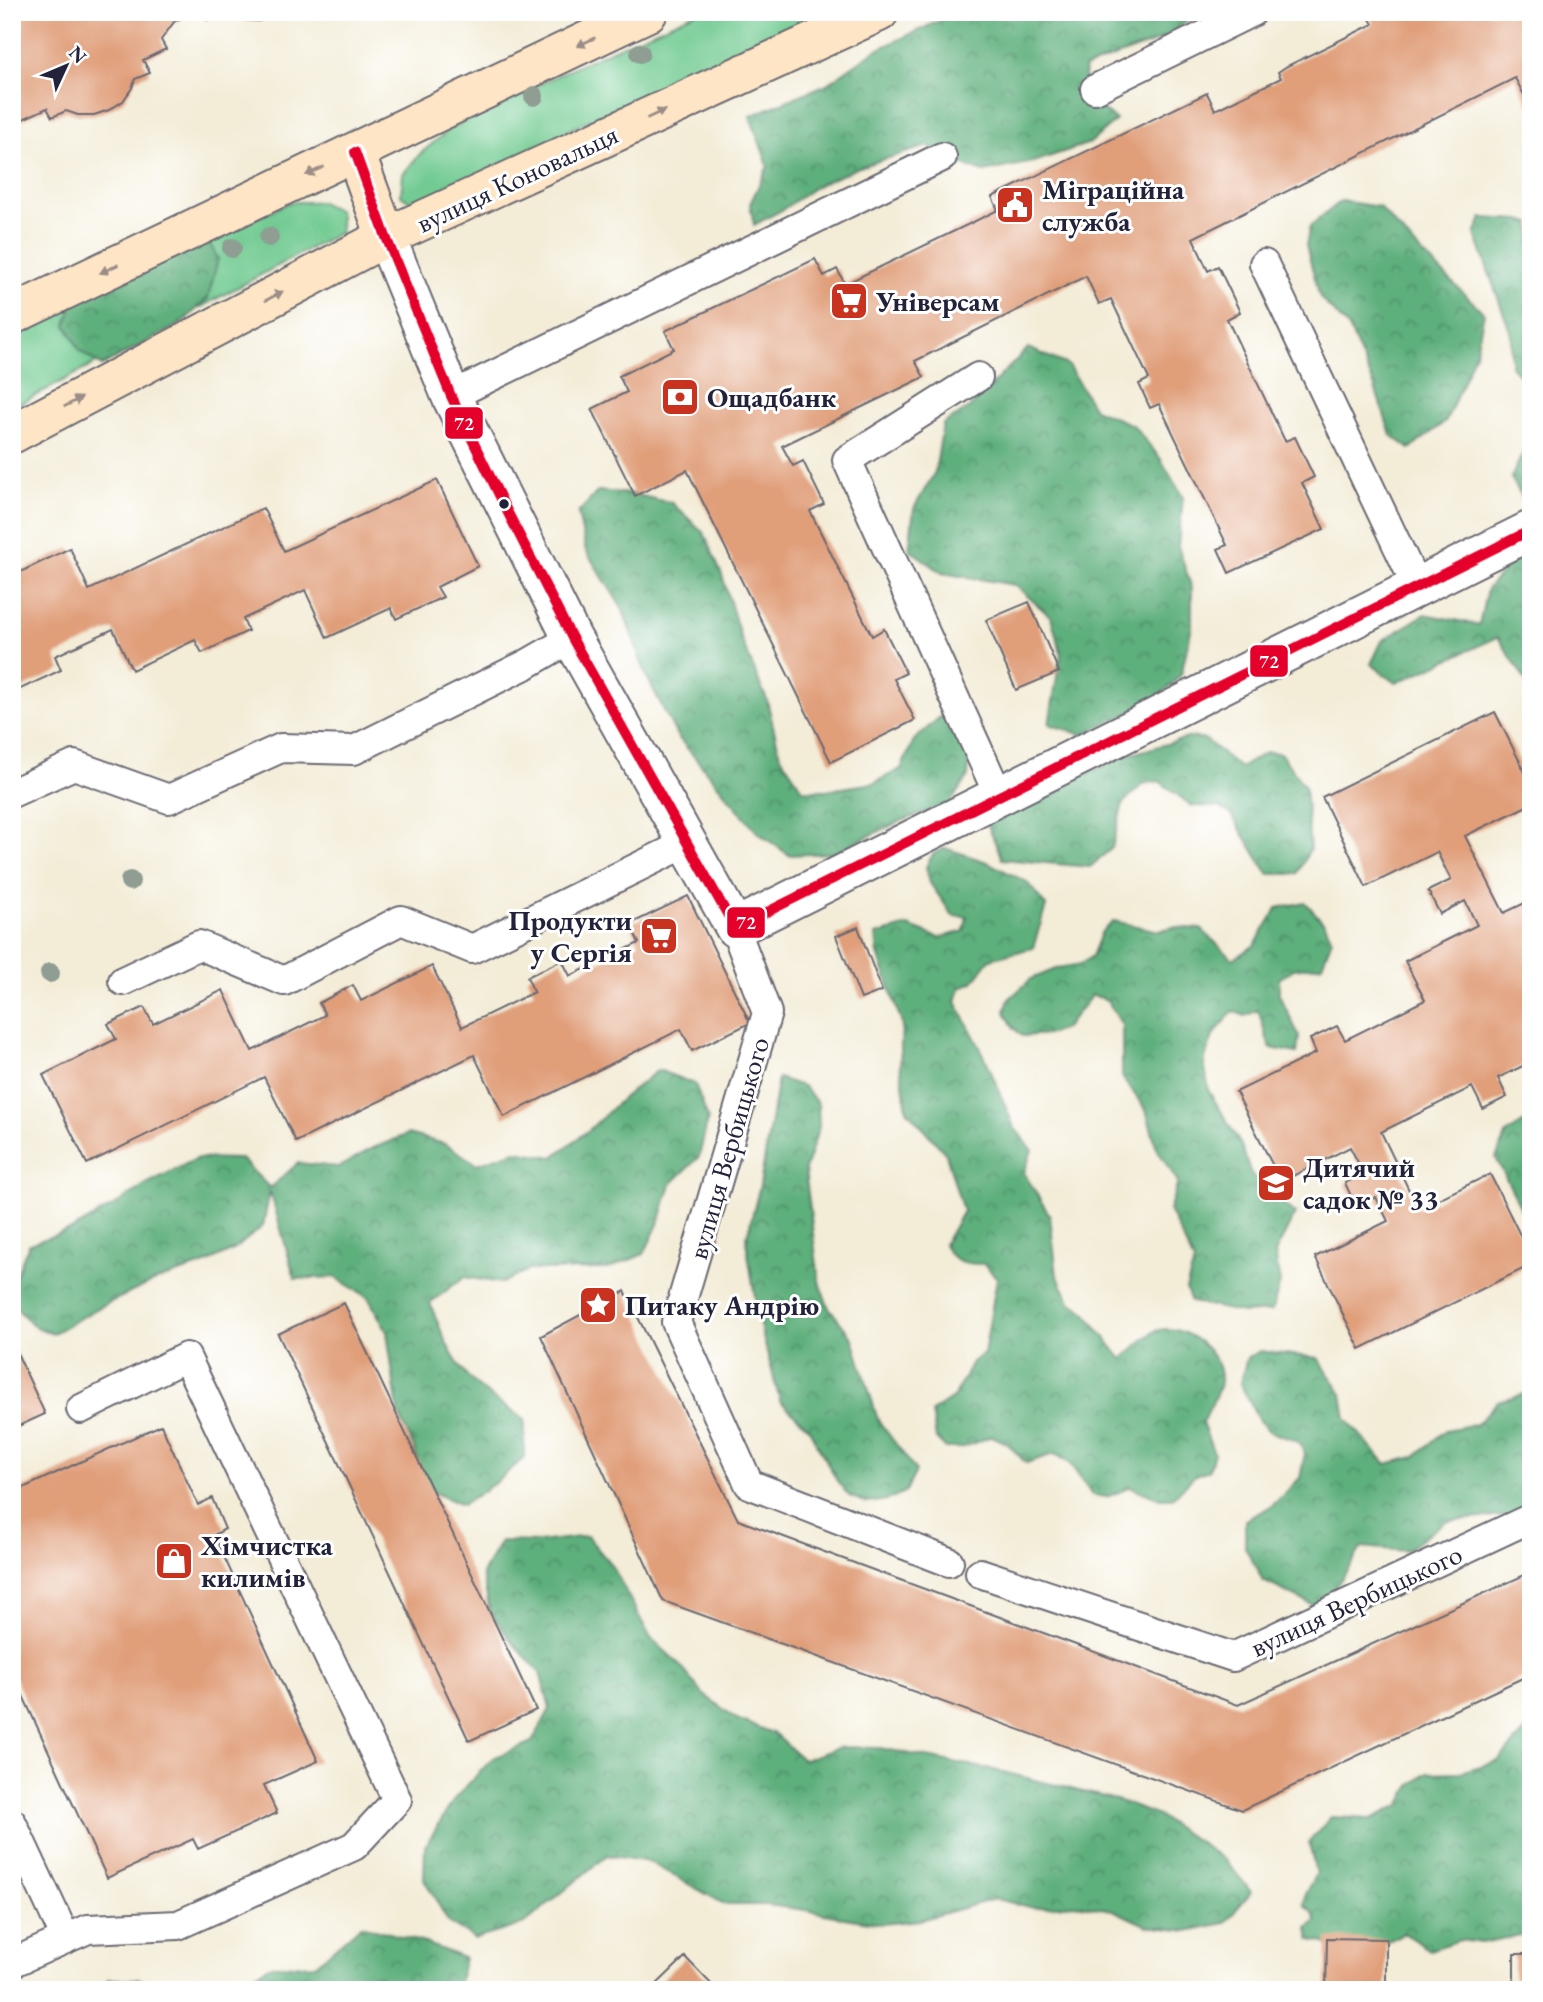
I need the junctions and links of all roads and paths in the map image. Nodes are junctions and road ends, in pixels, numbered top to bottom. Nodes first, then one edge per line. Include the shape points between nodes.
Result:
1 (648, 12) edge
2 (879, 12) edge
3 (1252, 12) edge
4 (1095, 89) dead end
5 (355, 152) junction
6 (942, 157) dead end
7 (386, 237) junction
8 (1264, 264) dead end
9 (12, 315) edge
10 (978, 377) dead end
11 (451, 396) junction
12 (12, 434) edge
13 (1531, 530) edge
14 (1417, 587) junction
15 (572, 638) junction
16 (12, 793) edge
17 (999, 796) junction
18 (687, 844) junction
19 (735, 928) junction
20 (123, 981) dead end
21 (80, 1409) dead end
22 (1531, 1518) edge
23 (949, 1562) dead end
24 (980, 1573) dead end
25 (12, 1823) edge
26 (66, 1939) junction
27 (12, 1963) edge

1 -> 5 main road
7 -> 2 main road, вулиця Коновальця
3 - 4 lane
5 - 7 main road
5 -> 9 main road
6 - 11 lane
7 - 11 street, вулиця Вербицького
12 -> 7 main road, вулиця Коновальця
8 - 14 lane
10 - 17 lane via 847,460
11 - 15 street, вулиця Вербицького
13 - 14 street
14 - 17 street
15 - 16 lane via 354,750 281,748 169,799 74,765
15 - 18 street, вулиця Вербицького
17 - 19 street
18 - 19 street, вулиця Вербицького
18 - 20 lane via 472,949 401,920 284,981 199,945
19 - 23 lane, вулиця Вербицького via 768,1013 677,1322 749,1483
21 - 26 lane via 186,1357 397,1800 354,1846 178,1925 88,1930
22 - 24 lane, вулиця Вербицького via 1233,1657
25 - 26 lane
26 - 27 lane

